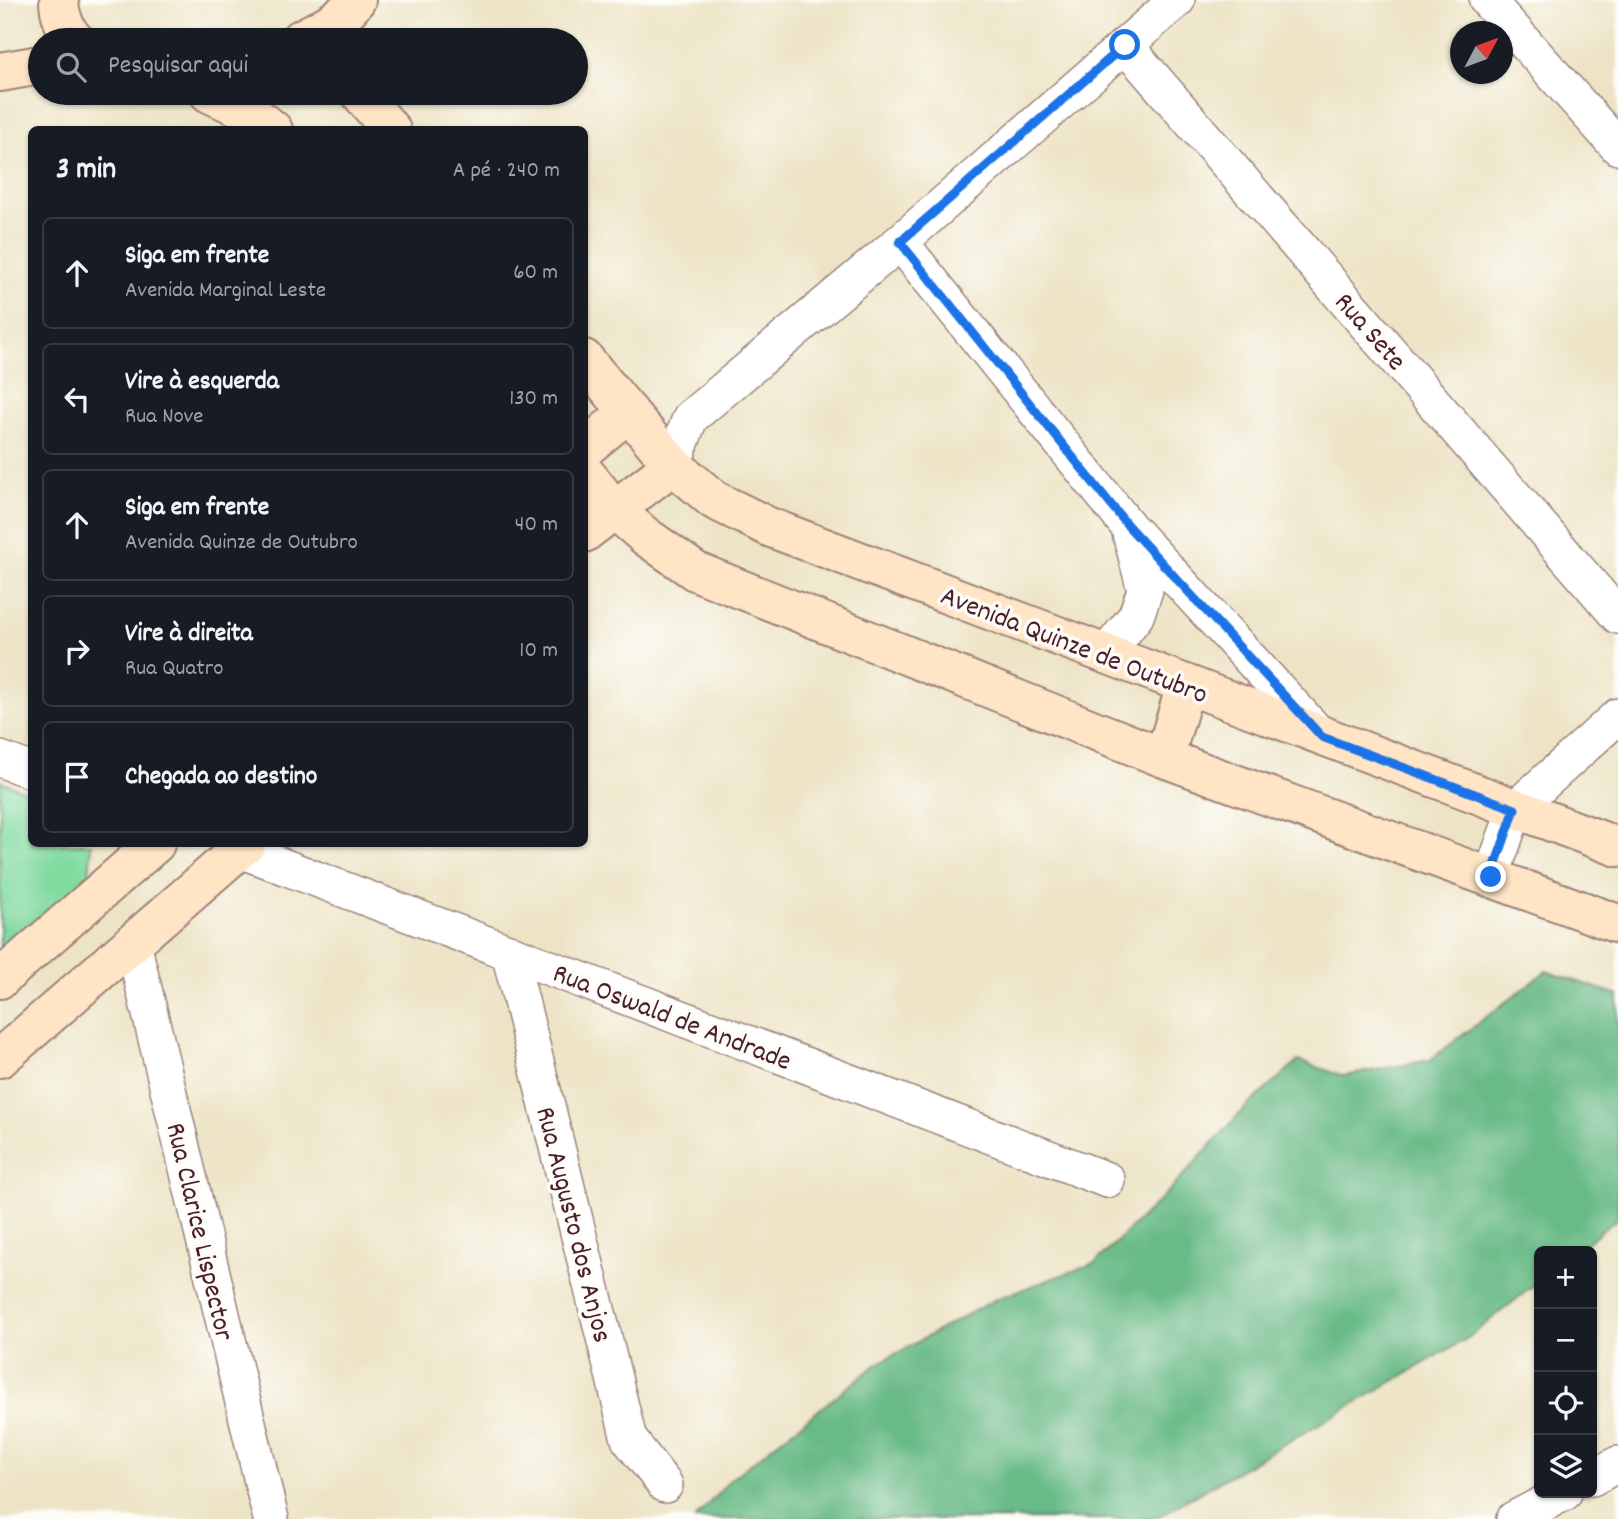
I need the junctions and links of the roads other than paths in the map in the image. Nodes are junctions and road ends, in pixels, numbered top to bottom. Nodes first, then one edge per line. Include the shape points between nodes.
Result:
1 (59, 0) edge
2 (1177, 0) edge
3 (1487, 0) edge
4 (351, 16) edge
5 (67, 28) edge
6 (325, 28) edge
7 (1125, 45) junction
8 (28, 67) edge
9 (0, 72) edge
10 (234, 105) edge
11 (370, 105) edge
12 (268, 126) edge
13 (388, 126) edge
14 (1618, 147) edge
15 (900, 242) junction
16 (588, 364) edge
17 (629, 412) junction
18 (690, 418) junction
19 (588, 446) edge
20 (673, 465) junction
21 (588, 477) edge
22 (614, 509) junction
23 (1128, 526) junction
24 (588, 530) edge
25 (1618, 616) edge
26 (1105, 654) junction
27 (1186, 685) junction
28 (1618, 716) edge
29 (1322, 737) junction
30 (1164, 758) junction
31 (0, 759) edge
32 (28, 770) edge
33 (1515, 809) junction
34 (152, 847) edge
35 (235, 847) edge
36 (239, 847) edge
37 (1618, 847) edge
38 (1491, 877) junction
39 (1618, 925) edge
40 (133, 943) junction
41 (509, 952) junction
42 (0, 979) edge
43 (0, 1058) edge
44 (1107, 1180) dead end
45 (1618, 1464) edge
46 (1597, 1475) edge
47 (665, 1485) dead end
48 (1554, 1498) edge
49 (271, 1519) edge
50 (1514, 1519) edge

1 - 5 main road
2 - 7 street
3 - 14 street
4 - 6 main road
7 - 15 street
7 - 25 street, Rua Sete
8 - 9 main road
10 - 12 main road
11 - 13 main road
15 - 18 street
15 - 23 street
16 - 17 main road, Avenida Quinze de Outubro
17 - 18 street
17 - 19 main road
17 - 20 main road, Avenida Quinze de Outubro
18 - 20 street
20 - 22 main road
20 - 26 main road, Avenida Quinze de Outubro via 714,500 769,527
21 - 22 main road
22 - 24 main road
22 - 30 main road via 695,571
23 - 26 street via 1145,590 1136,616
23 - 29 street
26 - 27 main road, Avenida Quinze de Outubro
27 - 29 main road, Avenida Quinze de Outubro
27 - 30 main road
28 - 33 street
29 - 33 main road, Avenida Quinze de Outubro
30 - 38 main road
31 - 32 street
33 - 37 main road, Avenida Quinze de Outubro
33 - 38 street
34 - 42 main road
35 - 40 main road
36 - 41 street, Rua Oswald de Andrade
38 - 39 main road
40 - 43 main road
40 - 49 street, Rua Clarice Lispector
41 - 44 street, Rua Oswald de Andrade
41 - 47 street, Rua Augusto dos Anjos via 629,1439
45 - 46 street
48 - 50 street

